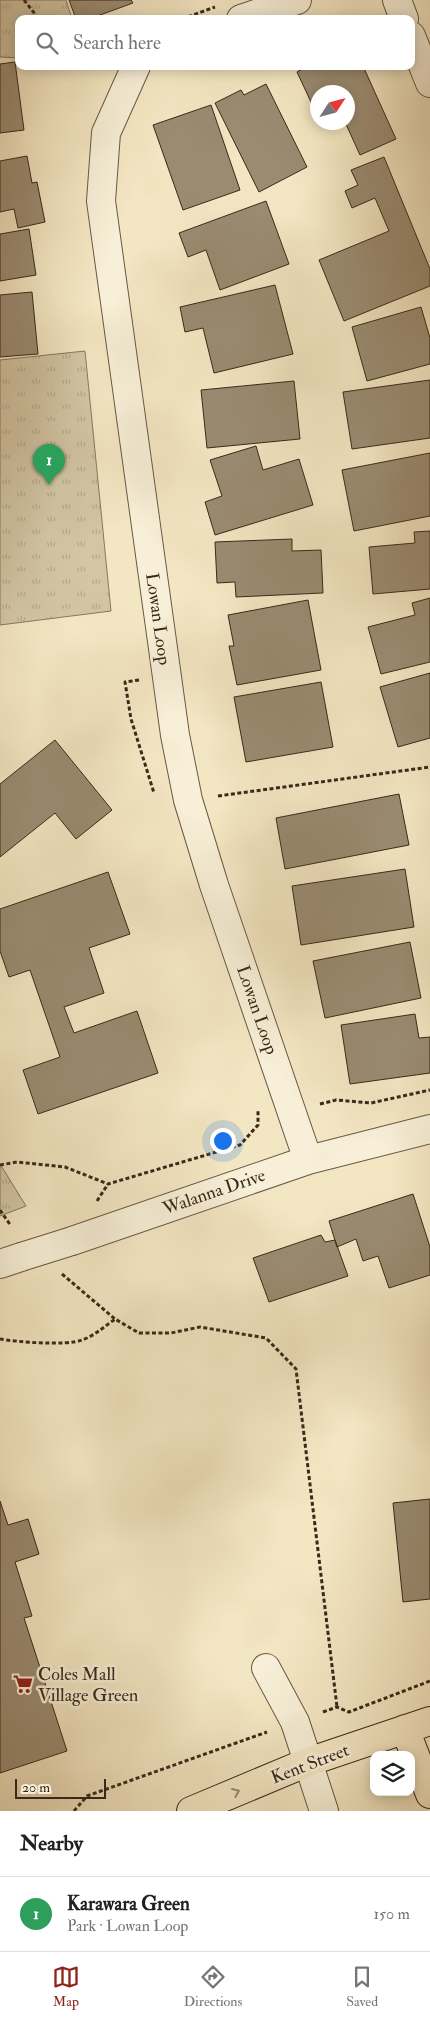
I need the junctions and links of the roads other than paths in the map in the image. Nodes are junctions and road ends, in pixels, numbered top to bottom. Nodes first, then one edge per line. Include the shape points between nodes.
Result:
1 (297, 0) edge
2 (397, 0) edge
3 (232, 11) edge
4 (403, 15) edge
5 (415, 46) edge
6 (134, 70) edge
7 (430, 83) edge
8 (430, 1129) edge
9 (308, 1160) junction
10 (11, 1261) edge
11 (266, 1668) dead end
12 (418, 1725) edge
13 (308, 1762) junction
14 (430, 1794) edge
15 (191, 1811) edge
16 (324, 1811) edge

1 - 3 street
2 - 4 street
5 - 7 street
6 - 9 street, Lowan Loop via 106,133 101,201 172,716 188,800 214,885
8 - 9 street, Walanna Drive
9 - 10 street, Walanna Drive, bridge
11 - 13 street via 295,1722
12 - 13 main road, Kent Street
12 - 14 main road
15 -> 13 main road, Kent Street
13 - 16 street

